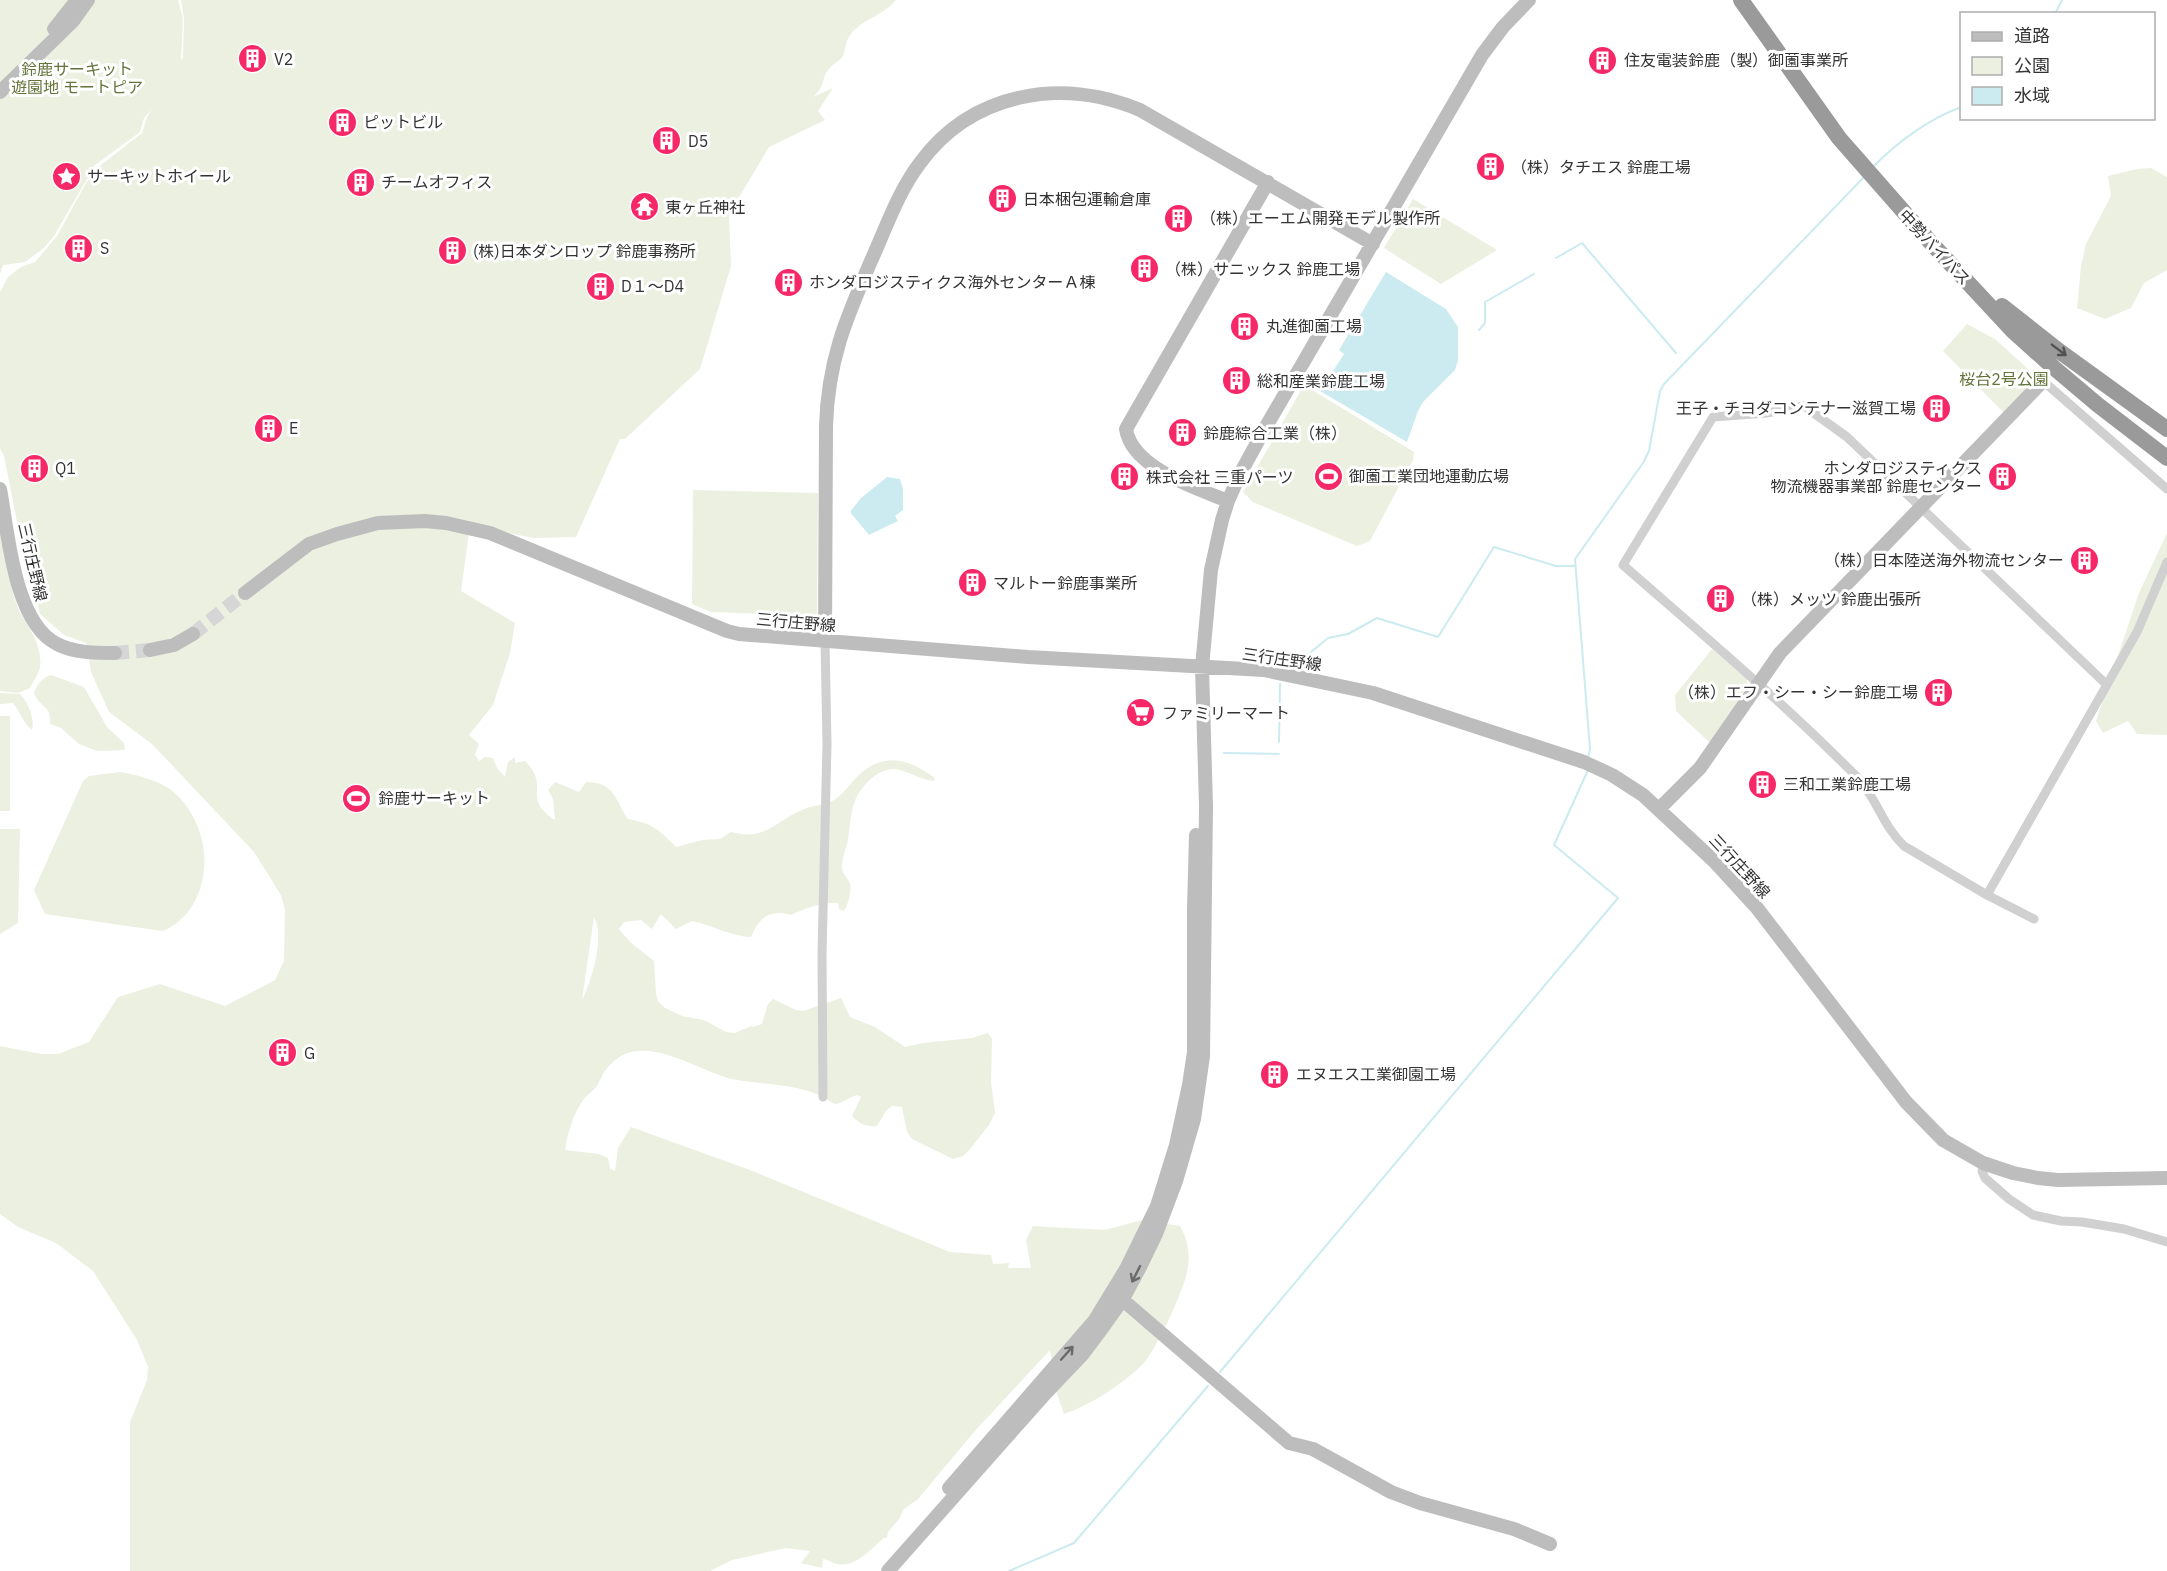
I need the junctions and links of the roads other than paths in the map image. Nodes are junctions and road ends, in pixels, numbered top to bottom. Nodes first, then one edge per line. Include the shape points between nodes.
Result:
1 (77, 0) edge
2 (88, 0) edge
3 (1529, 0) edge
4 (1741, 0) edge
5 (0, 80) edge
6 (0, 92) edge
7 (1268, 182) junction
8 (1373, 244) junction
9 (1932, 244) junction
10 (2043, 381) joint
11 (2098, 405) junction
12 (2167, 429) edge
13 (2167, 458) edge
14 (2167, 469) edge
15 (0, 489) edge
16 (2167, 489) edge
17 (1228, 501) junction
18 (1921, 507) junction
19 (2167, 562) edge
20 (245, 592) tunnel mouth
21 (193, 634) tunnel mouth
22 (825, 641) junction
23 (150, 650) tunnel mouth
24 (115, 653) tunnel mouth
25 (1202, 667) junction
26 (1760, 684) junction
27 (2106, 684) junction
28 (1660, 808) junction
29 (1987, 895) junction
30 (2034, 919) dead end
31 (823, 1097) dead end
32 (1983, 1163) junction
33 (2167, 1178) edge
34 (2167, 1242) edge
35 (1118, 1295) junction
36 (1550, 1544) dead end
37 (877, 1571) edge
38 (888, 1571) edge

1 - 5 street via 58,25
2 - 6 street via 73,21
3 - 8 street via 1482,55
4 - 9 highway, 中勢バイパス via 1839,138
7 - 8 street
7 - 17 street via 1126,429 1131,442 1157,470
7 - 22 street via 1140,110 1082,93 1037,94 1003,102 959,124 929,151 891,216 836,350 826,402
8 - 17 street via 1264,430
9 - 11 highway, 中勢バイパス via 2013,331
9 -> 12 highway via 2012,315
10 - 16 street
10 - 18 street
11 - 13 highway, 中勢バイパス
11 - 14 highway
15 - 24 street, 三行庄野線 via 18,584 33,623 57,644 81,652
17 - 25 street via 1211,570
18 - 26 street via 1780,653
18 - 26 street via 1847,437 1804,406 1713,417 1623,565
18 - 27 street
19 - 27 street via 2137,632
20 - 22 street, 三行庄野線 via 309,544 378,524 425,521 490,533 727,631
21 - 23 street via 174,645
22 - 25 street, 三行庄野線
22 - 31 street
25 - 28 street, 三行庄野線 via 1264,670 1373,693 1590,764 1628,784
25 - 35 street via 1194,1052 1176,1146 1157,1206
26 - 28 street via 1700,768
26 - 29 street via 1869,790 1893,836
27 - 29 street
28 - 32 street, 三行庄野線 via 1757,908 1925,1124 1943,1140
29 - 30 street
32 - 33 street, 三行庄野線 via 2047,1179
32 - 34 street via 1985,1178 2034,1215 2124,1228
35 - 36 street via 1289,1443 1313,1449 1391,1492 1514,1529
37 -> 35 street
35 - 38 street via 1082,1355

